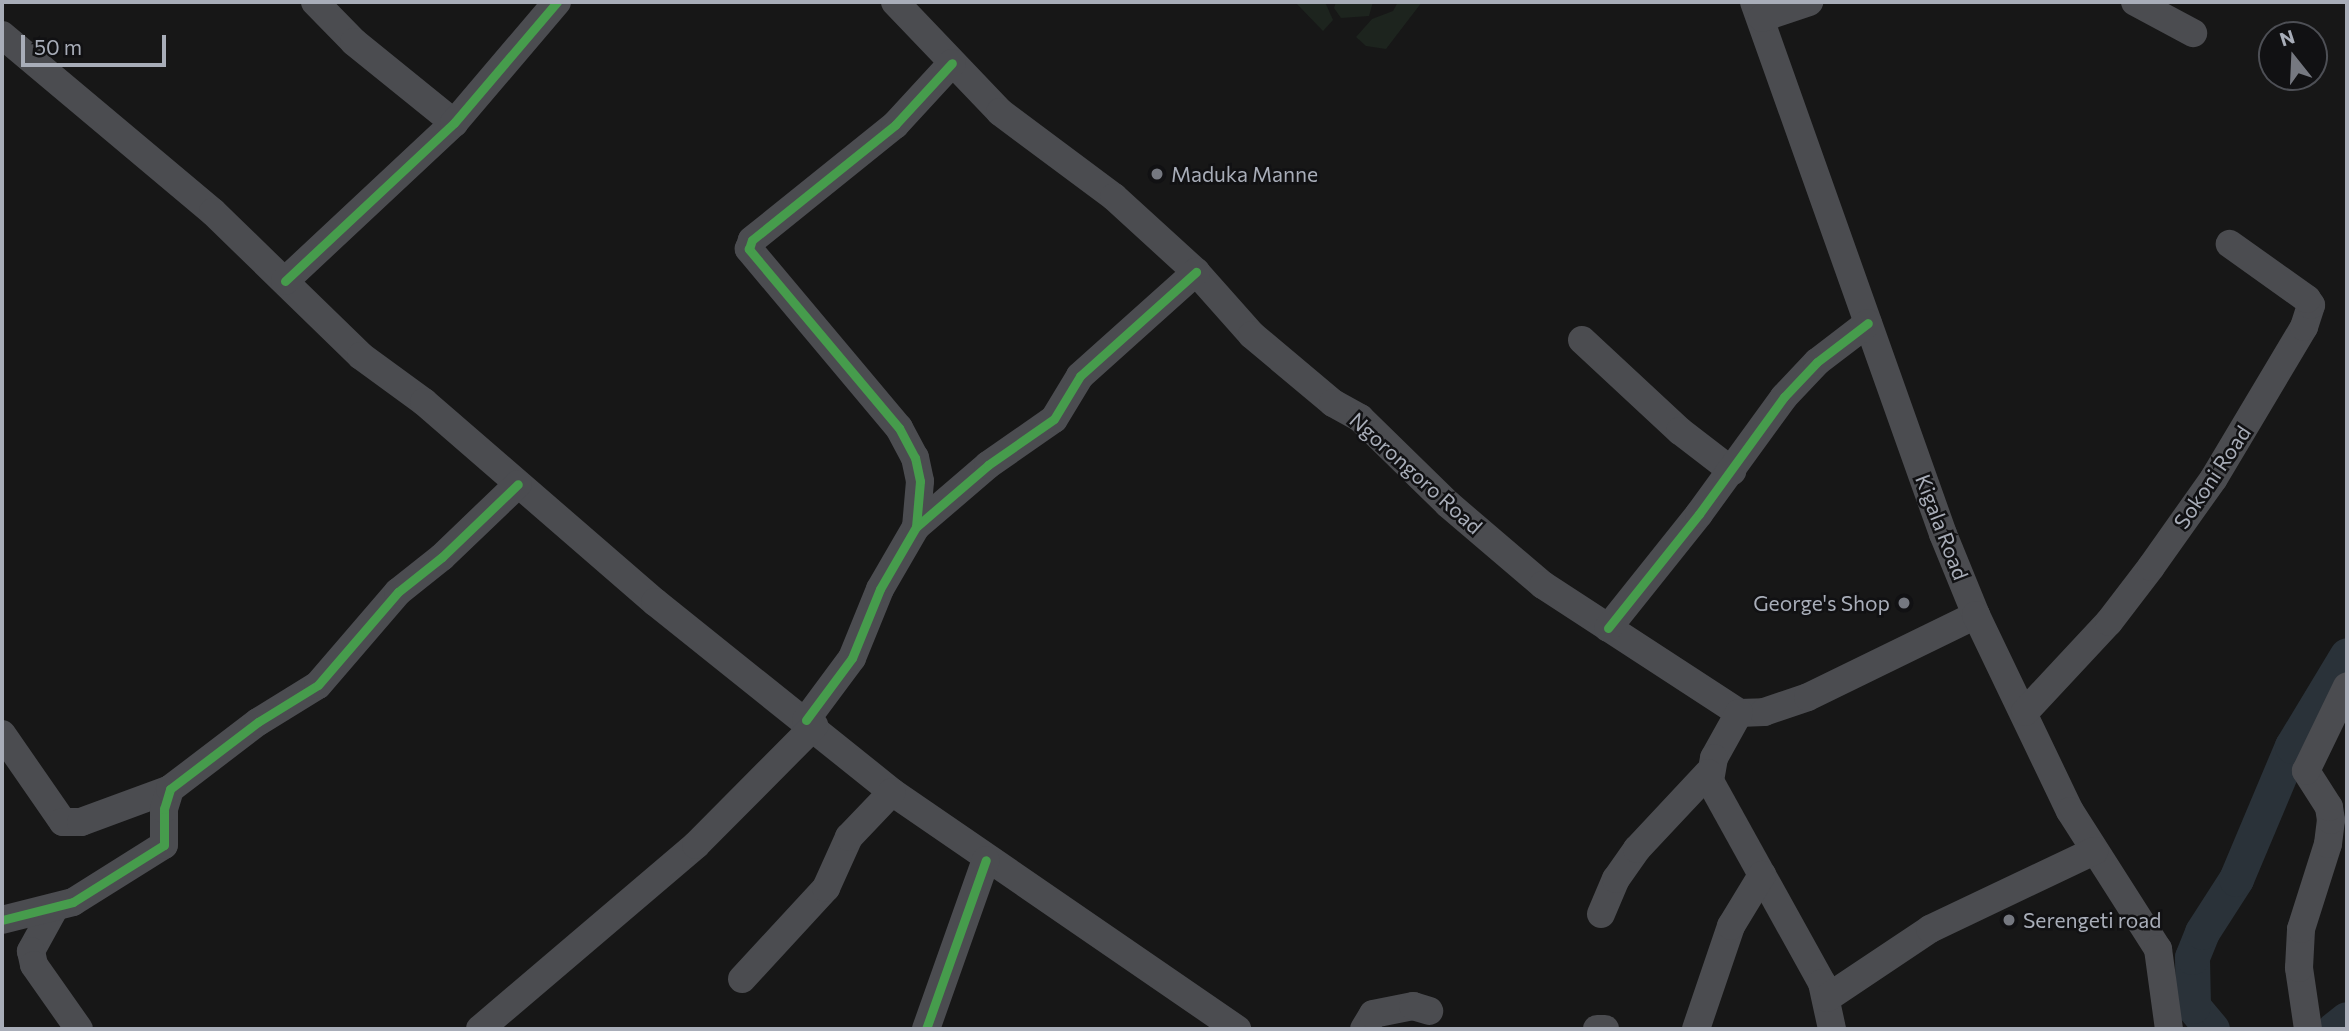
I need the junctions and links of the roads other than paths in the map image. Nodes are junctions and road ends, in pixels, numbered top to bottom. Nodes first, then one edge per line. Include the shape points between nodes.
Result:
1 (315, 2) edge
2 (557, 2) edge
3 (895, 2) edge
4 (1809, 2) edge
5 (2135, 2) edge
6 (1758, 10) edge
7 (2193, 33) dead end
8 (2, 36) edge
9 (951, 63) junction
10 (454, 122) junction
11 (2231, 243) dead end
12 (1195, 272) junction
13 (285, 281) junction
14 (1868, 323) junction
15 (1581, 341) dead end
16 (1732, 471) junction
17 (518, 484) junction
18 (916, 527) junction
19 (1976, 615) junction
20 (1608, 628) junction
21 (2347, 686) edge
22 (2025, 712) junction
23 (1739, 713) junction
24 (810, 723) junction
25 (2, 734) edge
26 (1708, 773) junction
27 (170, 789) junction
28 (892, 792) junction
29 (2094, 851) junction
30 (986, 860) junction
31 (1762, 875) junction
32 (52, 911) junction
33 (1601, 914) dead end
34 (2, 920) edge
35 (743, 979) dead end
36 (1827, 998) junction
37 (1429, 1011) dead end
38 (79, 1029) edge
39 (480, 1029) edge
40 (926, 1029) edge
41 (1237, 1029) edge
42 (1364, 1029) edge
43 (1597, 1029) edge
44 (1605, 1029) edge
45 (1696, 1029) edge
46 (1832, 1029) edge
47 (2169, 1029) edge
48 (2308, 1029) edge

1 - 10 street via 354,42
2 - 10 street
3 - 9 street, Ngorongoro Road
4 - 6 street
5 - 7 street
6 - 14 street, Kigala Road
8 - 13 street via 213,212
9 - 12 street, Ngorongoro Road via 1000,112 1114,197
9 - 18 street via 895,125 752,240 749,249 899,428 915,458 920,481
10 - 13 street
11 - 22 street, Sokoni Road via 2307,299 2311,305 2304,327 2214,478 2151,567 2109,622
12 - 18 street via 1080,376 1054,419 988,464
12 - 20 street, Ngorongoro Road via 1277,357 1360,418 1448,504 1543,585
13 - 17 street via 361,356 425,402
14 - 16 street via 1817,362 1784,397
14 - 19 street, Kigala Road
15 - 16 street via 1680,431
16 - 20 street
17 - 24 street via 655,602
17 - 27 street via 383,607 318,685 258,722
18 - 24 street via 880,589 852,658
19 - 22 street, Kigala Road
19 - 23 street via 1808,697 1764,712
20 - 23 street, Ngorongoro Road
21 - 48 street via 2306,771 2329,807 2331,820 2301,929 2299,968
22 - 29 street, Kigala Road
23 - 26 street
24 - 28 street
24 - 39 street via 696,845
25 - 27 street via 63,822 81,822
26 - 31 street via 1718,802
26 - 33 street via 1637,849 1616,879
27 - 32 street via 164,809 164,845 112,880
28 - 30 street
28 - 35 street via 849,837 826,888
29 - 36 street via 1942,922
29 - 47 street, Kigala Road via 2158,948
30 - 40 street
30 - 41 street
31 - 36 street
31 - 45 street via 1731,926
32 - 34 street
32 - 38 street via 31,951 34,965
36 - 46 street
37 - 42 street via 1413,1006 1373,1014
43 - 44 street

